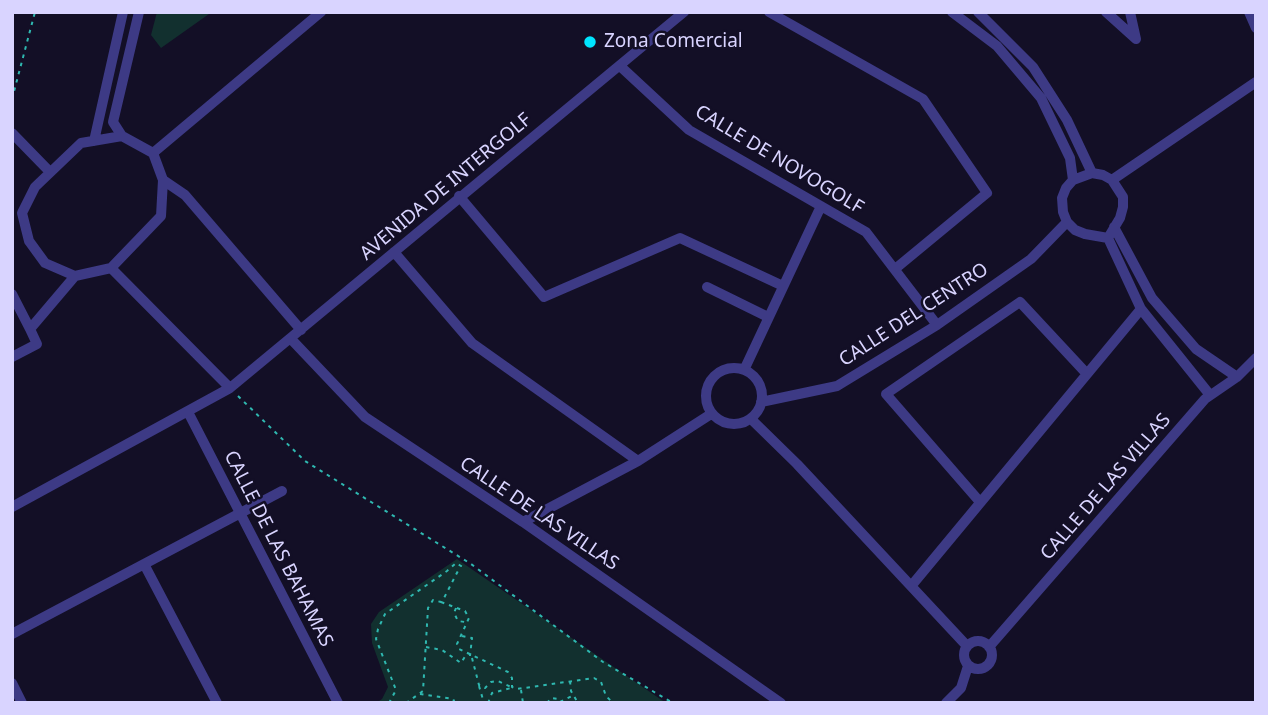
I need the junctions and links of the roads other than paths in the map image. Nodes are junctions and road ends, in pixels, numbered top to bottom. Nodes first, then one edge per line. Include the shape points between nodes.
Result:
1 (123, 12) edge
2 (139, 12) edge
3 (321, 12) edge
4 (684, 12) edge
5 (769, 12) edge
6 (952, 12) edge
7 (1107, 12) edge
8 (1130, 12) edge
9 (1249, 12) edge
10 (980, 13) edge
11 (1256, 28) edge
12 (620, 66) junction
13 (1256, 82) edge
14 (12, 133) edge
15 (122, 136) junction
16 (94, 141) junction
17 (153, 153) junction
18 (50, 172) junction
19 (1092, 173) junction
20 (163, 180) junction
21 (1073, 180) junction
22 (1112, 180) junction
23 (459, 196) junction
24 (821, 206) junction
25 (17, 212) edge
26 (1067, 222) junction
27 (1114, 227) junction
28 (1108, 238) junction
29 (394, 252) junction
30 (111, 268) junction
31 (895, 269) junction
32 (75, 276) junction
33 (783, 286) junction
34 (706, 287) dead end
35 (12, 294) edge
36 (1140, 309) junction
37 (768, 317) junction
38 (937, 325) junction
39 (30, 328) junction
40 (302, 330) junction
41 (291, 339) junction
42 (12, 357) edge
43 (1256, 358) edge
44 (744, 370) junction
45 (1087, 374) junction
46 (1237, 377) junction
47 (230, 388) junction
48 (1210, 395) junction
49 (761, 401) junction
50 (188, 412) junction
51 (711, 414) junction
52 (751, 419) junction
53 (638, 461) junction
54 (282, 491) dead end
55 (980, 502) junction
56 (12, 506) edge
57 (239, 513) junction
58 (523, 522) junction
59 (144, 564) junction
60 (912, 585) junction
61 (12, 634) edge
62 (967, 646) junction
63 (989, 647) junction
64 (968, 666) junction
65 (12, 683) edge
66 (22, 703) edge
67 (216, 703) edge
68 (338, 703) edge
69 (781, 703) edge
70 (946, 703) edge

1 - 16 street
2 - 15 street via 113,122
3 - 17 street
4 - 12 street, AVENIDA DE INTERGOLF
5 - 31 street via 923,99 987,193
6 - 21 street via 997,46 1041,98 1070,158
7 - 8 street via 1136,39
9 - 11 street
10 - 19 street via 1033,67 1067,120
12 - 23 street, AVENIDA DE INTERGOLF
12 - 24 street, CALLE DE NOVOGOLF via 689,130
13 - 22 street
14 - 18 street
15 - 16 street
15 - 17 street
16 - 18 street via 81,143
17 - 20 street
18 - 25 street
19 - 21 street
19 - 22 street
20 - 30 street via 161,216
20 - 40 street via 185,195
21 - 26 street via 1062,198
22 - 27 street via 1124,207
23 - 29 street, AVENIDA DE INTERGOLF
23 - 33 street via 544,297 680,238
24 - 31 street, CALLE DE NOVOGOLF via 866,232
24 - 33 street
25 - 32 street via 45,263
26 - 28 street via 1085,234
26 - 38 street, CALLE DEL CENTRO via 1031,259
27 - 28 street
27 - 46 street via 1152,298 1196,349
28 - 36 street
29 - 40 street, AVENIDA DE INTERGOLF
29 - 53 street via 472,343
30 - 32 street
30 - 47 street
31 - 38 street, CALLE DE NOVOGOLF
32 - 39 street
33 - 37 street
34 - 37 street
35 - 39 street
36 - 45 street
36 - 48 street
37 - 44 street
38 - 49 street, CALLE DEL CENTRO via 837,386
39 - 42 street via 37,344
40 - 41 street, AVENIDA DE INTERGOLF
41 - 47 street, AVENIDA DE INTERGOLF
41 - 58 street, CALLE DE LAS VILLAS via 365,417
43 - 46 street, CALLE DE LAS VILLAS
44 - 49 street via 758,382
44 - 51 street via 732,368 714,376 705,396
45 - 55 street
45 - 55 street via 1020,302 886,394
46 - 48 street, CALLE DE LAS VILLAS
47 - 50 street, AVENIDA DE INTERGOLF
48 - 63 street, CALLE DE LAS VILLAS
49 - 52 street
50 - 56 street, AVENIDA DE INTERGOLF
50 - 57 street, CALLE DE LAS BAHAMAS
51 - 52 street via 732,424
51 - 53 street
52 - 60 street
53 - 58 street
54 - 57 street
55 - 60 street
57 - 59 street
57 - 68 street, CALLE DE LAS BAHAMAS
58 - 69 street, CALLE DE LAS VILLAS
59 - 61 street
59 - 67 street
60 - 62 street
62 - 63 street via 980,641
62 - 64 street
63 - 64 street via 987,665 978,669
64 - 70 street via 961,688
65 - 66 street

